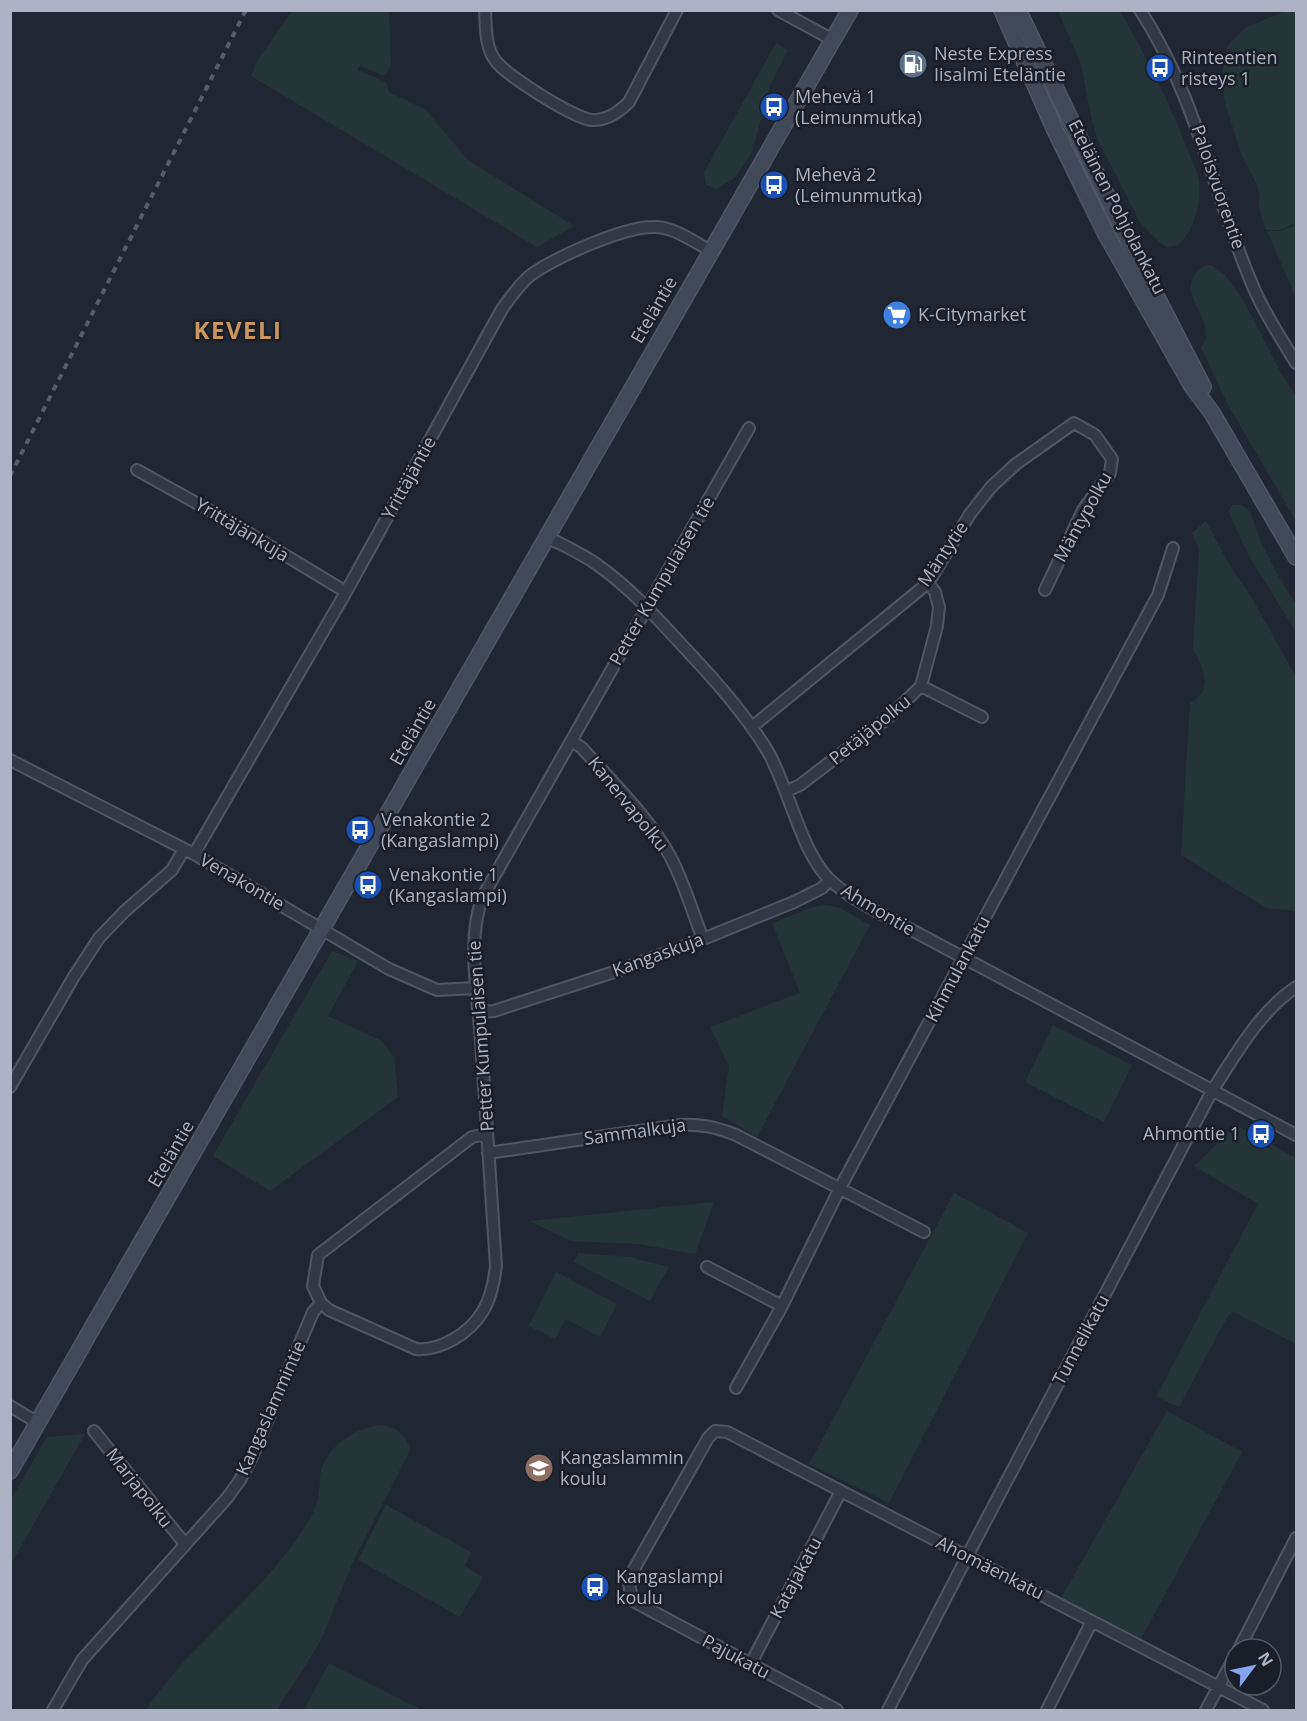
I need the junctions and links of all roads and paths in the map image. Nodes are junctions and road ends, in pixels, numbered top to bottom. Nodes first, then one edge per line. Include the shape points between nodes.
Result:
1 (485, 10) edge
2 (677, 10) edge
3 (778, 10) edge
4 (1002, 10) edge
5 (1018, 10) edge
6 (1140, 10) edge
7 (850, 11) edge
8 (833, 40) junction
9 (711, 251) junction
10 (1296, 363) edge
11 (1212, 413) junction
12 (1074, 423) joint
13 (749, 428) dead end
14 (138, 470) dead end
15 (547, 537) junction
16 (1173, 548) dead end
17 (1296, 557) edge
18 (928, 583) junction
19 (1045, 590) dead end
20 (346, 592) junction
21 (647, 607) junction
22 (921, 686) junction
23 (982, 717) dead end
24 (752, 727) junction
25 (572, 741) junction
26 (10, 760) edge
27 (787, 791) junction
28 (189, 852) junction
29 (830, 880) junction
30 (324, 929) junction
31 (703, 939) junction
32 (964, 958) junction
33 (1296, 987) edge
34 (476, 988) junction
35 (479, 1012) junction
36 (10, 1087) edge
37 (1212, 1091) junction
38 (487, 1134) junction
39 (1296, 1135) edge
40 (488, 1153) junction
41 (840, 1188) junction
42 (924, 1232) dead end
43 (707, 1267) dead end
44 (321, 1304) junction
45 (782, 1306) junction
46 (736, 1388) dead end
47 (10, 1406) edge
48 (38, 1424) junction
49 (94, 1431) dead end
50 (10, 1471) edge
51 (841, 1491) junction
52 (1296, 1538) edge
53 (185, 1544) junction
54 (967, 1556) junction
55 (635, 1602) joint
56 (1092, 1622) junction
57 (1245, 1637) edge
58 (750, 1665) junction
59 (1223, 1678) edge
60 (1218, 1687) junction
61 (53, 1710) edge
62 (837, 1710) edge
63 (888, 1710) edge
64 (1047, 1710) edge
65 (1206, 1710) edge
66 (1263, 1710) edge

1 - 2 street via 488,44 494,59 508,74 577,116 591,120 610,116 628,102
3 - 8 street
4 - 11 street, Eteläinen Pohjolankatu via 1106,234 1192,386
5 - 11 street, Eteläinen Pohjolankatu via 1138,261 1202,384
6 - 10 street, Paloisvuorentie via 1168,60 1199,132 1256,292
7 - 8 street, Eteläntie
8 - 9 street, Eteläntie
9 - 15 street, Eteläntie
9 - 20 street, Yrittäjäntie via 671,230 638,228 596,242 531,275 502,309
11 - 17 street, Eteläinen Pohjolankatu
12 - 18 street, Mäntytie via 991,487
12 - 19 street, Mäntypolku via 1095,435 1112,459 1110,473 1083,510
13 - 21 street, Petter Kumpulaisen tie
14 - 20 street, Yrittäjänkuja
15 - 21 street, Ahmontie via 596,564
15 - 30 street, Eteläntie
16 - 32 street, Kihmulankatu via 1158,595
18 - 22 street, Petäjäpolku via 939,606
18 - 24 street, Mäntytie
20 - 28 street, Yrittäjäntie
21 - 24 street, Ahmontie
21 - 25 street, Petter Kumpulaisen tie
22 - 23 street
22 - 27 street, Petäjäpolku via 889,717
24 - 27 street, Ahmontie
25 - 31 street, Kanervapolku via 637,810 669,854
25 - 34 street, Petter Kumpulaisen tie via 483,896 474,934
26 - 28 street, Venakontie
27 - 29 street, Ahmontie via 809,849
28 - 30 street, Venakontie
28 - 36 street, Yrittäjäntie via 99,938
29 - 31 street, Kangaskuja via 794,902
29 - 32 street, Ahmontie via 876,911
30 - 34 street, Venakontie via 358,952 423,985 436,990
30 - 48 street, Eteläntie
31 - 35 street, Kangaskuja via 617,971 494,1011
32 - 37 street, Ahmontie
32 - 41 street, Kihmulankatu
33 - 37 street, Tunnelikatu via 1259,1022
34 - 35 street, Petter Kumpulaisen tie
35 - 38 street, Petter Kumpulaisen tie
37 - 39 street, Ahmontie
37 - 54 street, Tunnelikatu
38 - 40 street, Petter Kumpulaisen tie
38 - 44 street via 472,1137 318,1255 313,1286
40 - 41 street, Sammalkuja via 698,1124 714,1126
40 - 44 street, Petter Kumpulaisen tie via 496,1266 488,1300 474,1323 437,1348 416,1348
41 - 42 street, Sammalkuja
41 - 45 street, Kihmulankatu
43 - 45 street
44 - 53 street, Kangaslammintie via 313,1312 240,1480
45 - 46 street, Kihmulankatu
47 - 48 street
48 - 50 street, Eteläntie
49 - 53 street, Marjapolku
51 - 54 street, Ahomäenkatu
51 - 55 street, Ahomäenkatu via 727,1432 715,1431 629,1578
51 - 58 street, Katajakatu
52 - 57 street
53 - 61 street, Kangaslammintie via 82,1660
54 - 56 street, Ahomäenkatu
54 - 63 street, Tunnelikatu
55 - 58 street, Pajukatu
56 - 60 street, Ahomäenkatu
56 - 64 street
58 - 62 street, Pajukatu
59 - 60 street
60 - 65 street
60 - 66 street, Ahomäenkatu

